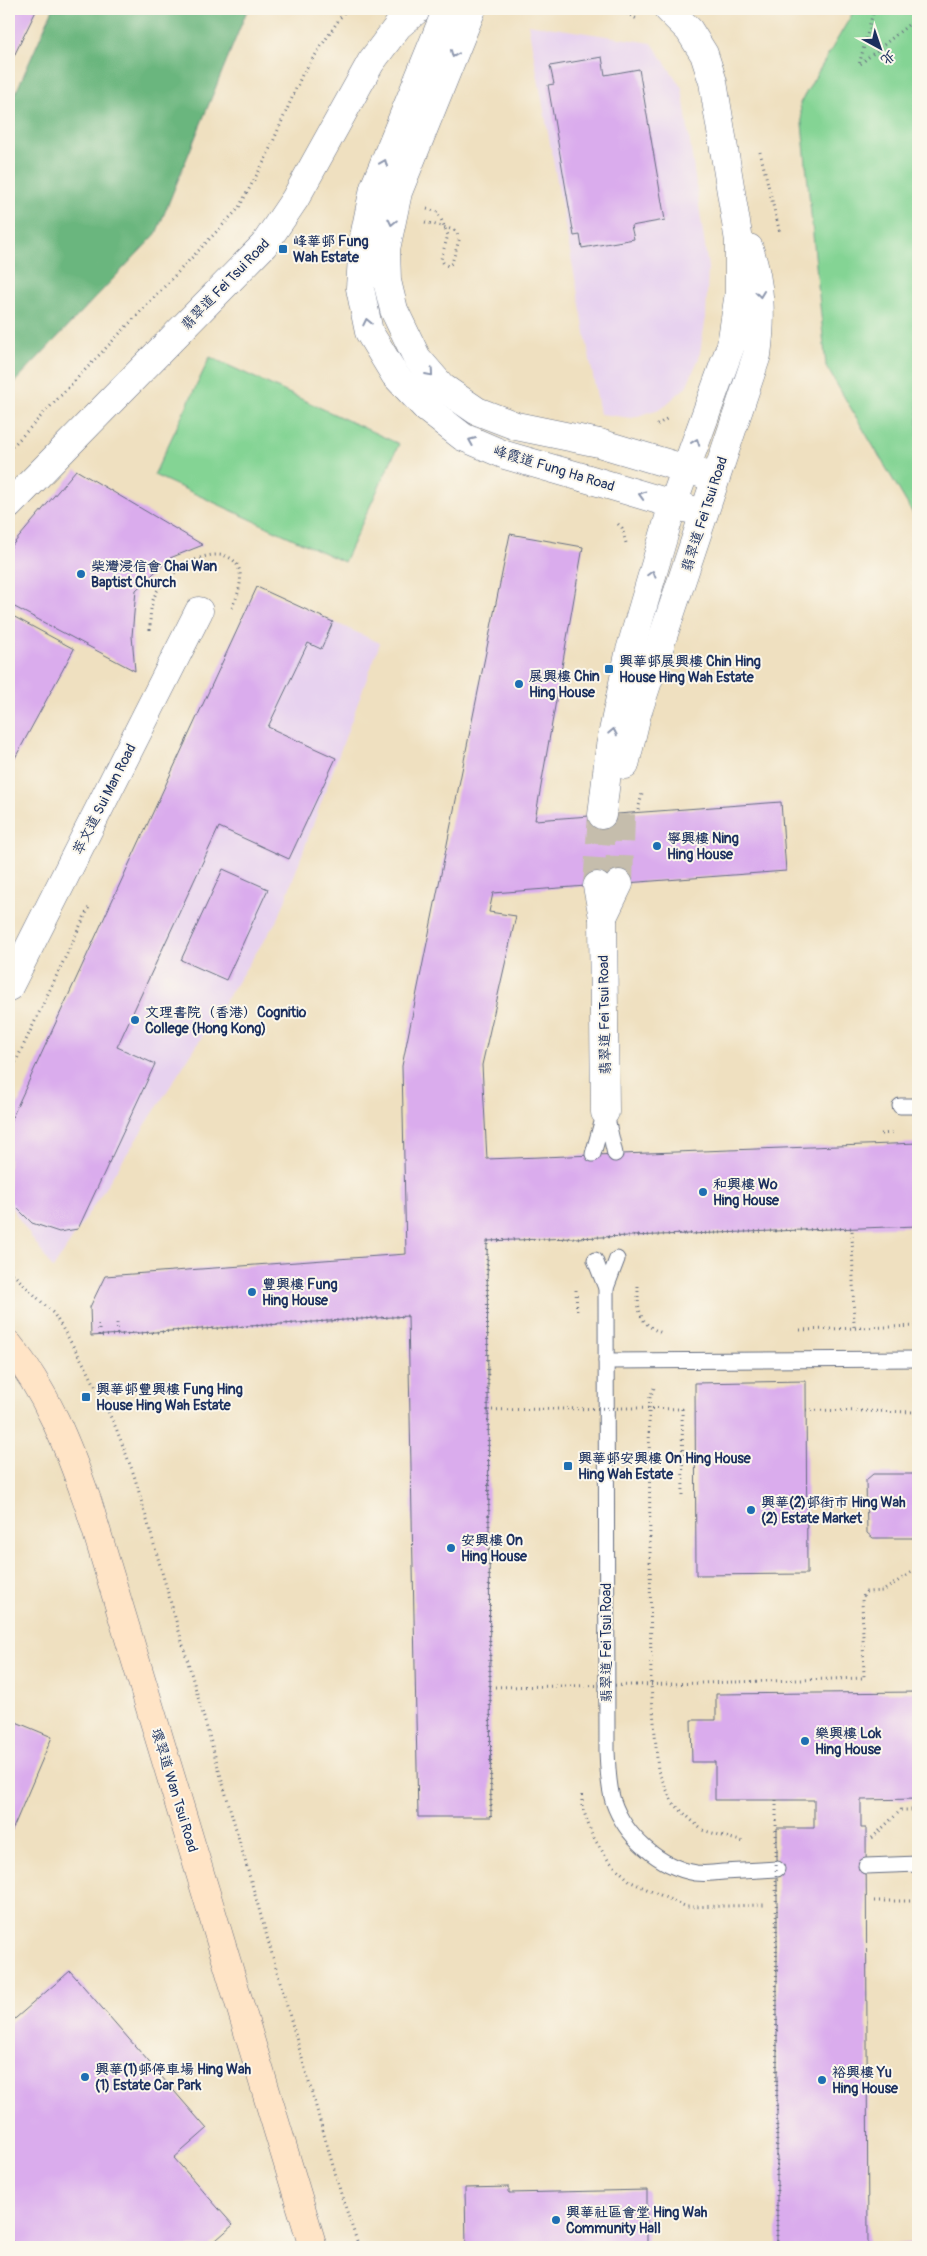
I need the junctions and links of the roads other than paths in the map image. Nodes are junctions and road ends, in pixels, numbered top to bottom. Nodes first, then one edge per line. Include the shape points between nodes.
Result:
1 (418, 9) edge
2 (447, 9) edge
3 (472, 9) edge
4 (668, 9) edge
5 (735, 214) junction
6 (686, 469) junction
7 (716, 478) junction
8 (673, 504) junction
9 (9, 505) edge
10 (705, 513) junction
11 (199, 611) dead end
12 (608, 885) tunnel mouth
13 (9, 987) edge
14 (900, 1106) dead end
15 (918, 1106) edge
16 (605, 1112) junction
17 (593, 1154) dead end
18 (615, 1154) dead end
19 (617, 1259) dead end
20 (595, 1260) dead end
21 (606, 1288) junction
22 (9, 1345) edge
23 (918, 1358) edge
24 (606, 1362) junction
25 (918, 1864) edge
26 (866, 1866) dead end
27 (777, 1870) road end
28 (313, 2247) edge

1 - 9 street, 翡翠道 Fei Tsui Road via 398,26 371,62 295,198 264,245
8 -> 2 street, 峰霞道 Fung Ha Road, bridge via 505,455 463,437 427,410 395,375 369,332 360,288 363,242 374,188
3 -> 6 street, bridge via 398,192 386,249 387,281 394,310 417,358 442,387 477,412 516,426 599,443
4 - 5 street, 翡翠道 Fei Tsui Road via 689,30 704,54 713,82
6 -> 5 street, 翡翠道 Fei Tsui Road via 731,345 736,319 740,267
5 -> 7 street, 翡翠道 Fei Tsui Road via 756,268 761,326 757,355
6 - 7 street
6 - 8 street, 翡翠道 Fei Tsui Road
7 - 10 street, 翡翠道 Fei Tsui Road
8 - 10 street, 峰霞道 Fung Ha Road
10 -> 8 street, 翡翠道 Fei Tsui Road via 637,714 611,814 610,746 629,654
11 - 13 street, 萃文道 Sui Man Road
12 - 16 street, 翡翠道 Fei Tsui Road via 603,917
14 - 15 lane
16 - 17 lane, 翡翠道 Fei Tsui Road
16 - 18 lane, 翡翠道 Fei Tsui Road
19 - 21 lane, 翡翠道 Fei Tsui Road
20 - 21 lane, 翡翠道 Fei Tsui Road
21 - 24 lane, 翡翠道 Fei Tsui Road
22 - 28 street, 環翠道 Wan Tsui Road via 31,1374 66,1440 88,1502
23 - 24 lane
24 - 27 lane, 翡翠道 Fei Tsui Road via 607,1751 613,1801 623,1822 639,1842 656,1857 676,1867 697,1873
25 - 26 lane

